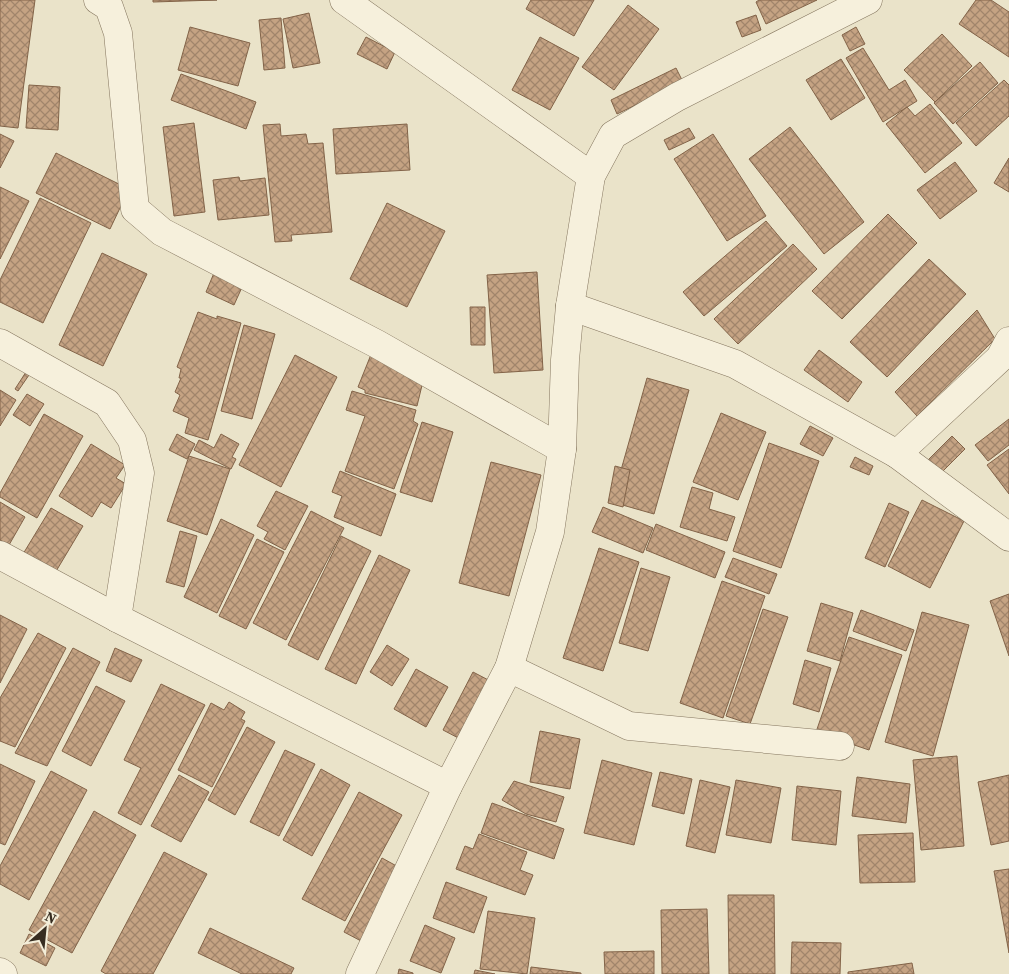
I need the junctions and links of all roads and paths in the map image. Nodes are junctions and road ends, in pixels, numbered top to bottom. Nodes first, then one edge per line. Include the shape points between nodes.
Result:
1 (98, 0) edge
2 (344, 0) edge
3 (868, 0) edge
4 (592, 176) junction
5 (570, 306) junction
6 (1009, 341) edge
7 (0, 343) edge
8 (562, 449) junction
9 (896, 454) junction
10 (1009, 537) edge
11 (0, 555) edge
12 (117, 618) junction
13 (510, 668) junction
14 (840, 746) dead end
15 (448, 786) junction
16 (360, 974) edge

1 - 8 street via 109,7 118,32 135,209 162,232 377,344
2 - 4 street
3 - 4 street via 677,97 613,135
4 - 5 street
5 - 8 street
5 - 9 street via 735,364
6 - 9 street via 1000,358
7 - 12 street via 107,403 132,440 140,473
8 - 13 street via 550,532
9 - 10 street
11 - 12 street
12 - 15 street
13 - 14 street via 629,726
13 - 15 street
15 - 16 street

